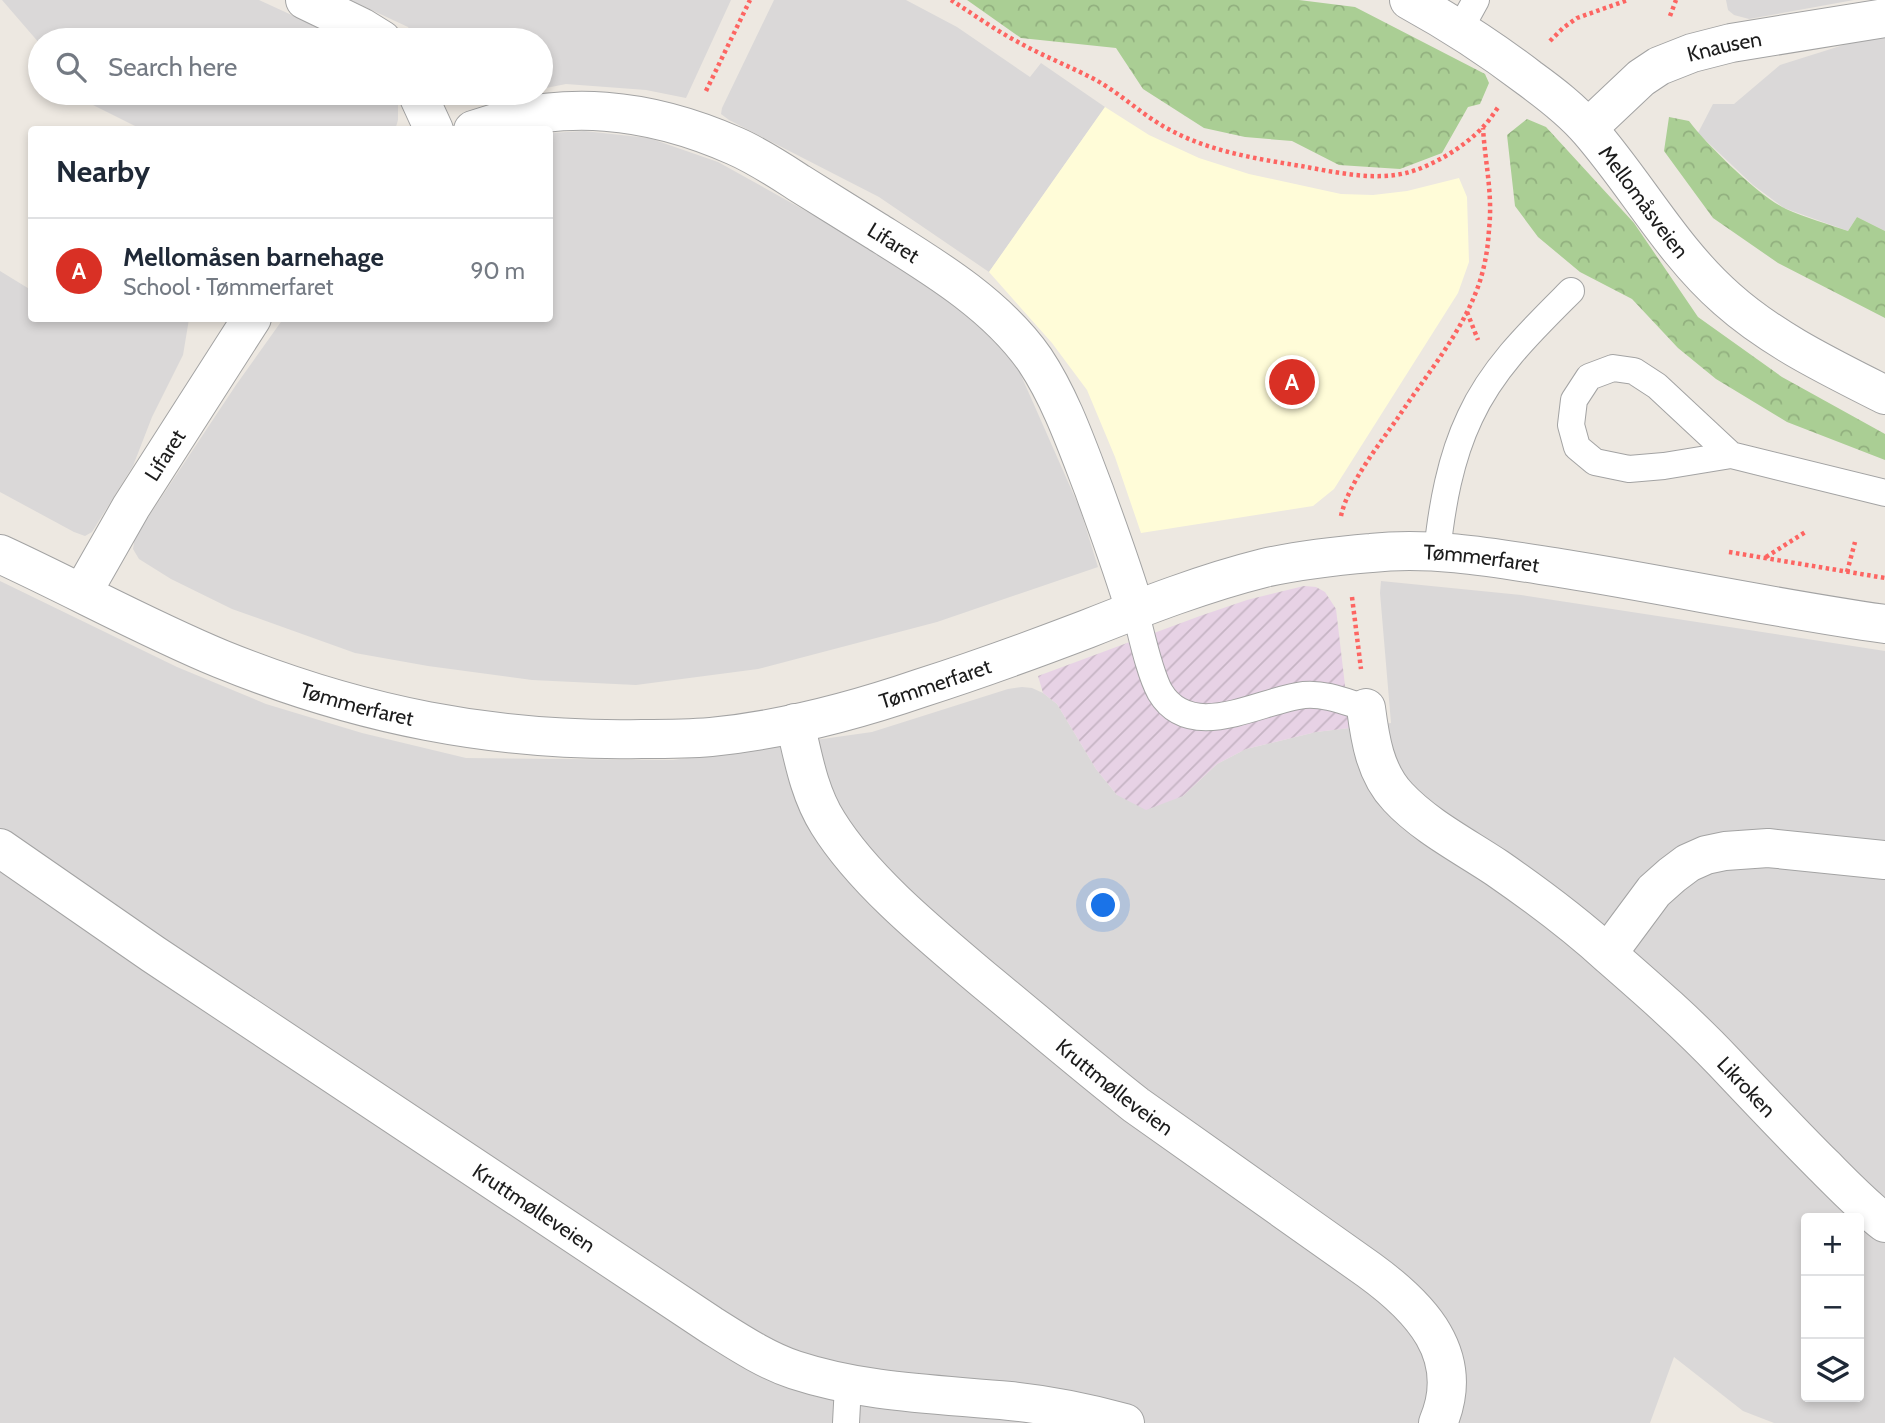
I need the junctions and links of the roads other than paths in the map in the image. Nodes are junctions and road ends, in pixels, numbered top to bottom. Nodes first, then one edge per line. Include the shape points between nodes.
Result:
1 (305, 0) edge
2 (1409, 0) edge
3 (1468, 14) edge
4 (1885, 18) edge
5 (362, 28) edge
6 (423, 105) edge
7 (432, 126) edge
8 (484, 126) edge
9 (1588, 128) junction
10 (1571, 291) dead end
11 (249, 322) edge
12 (1885, 395) edge
13 (1731, 455) junction
14 (1885, 493) edge
15 (1437, 552) junction
16 (0, 554) edge
17 (82, 593) junction
18 (1135, 610) junction
19 (1885, 624) edge
20 (1366, 708) joint
21 (795, 723) junction
22 (0, 848) edge
23 (1885, 860) edge
24 (1608, 953) junction
25 (1885, 1223) edge
26 (848, 1385) junction
27 (846, 1423) edge
28 (1125, 1423) edge
29 (1438, 1423) edge

1 - 5 street
2 - 3 street, Mellomåsveien
3 - 9 street, Mellomåsveien via 1504,59
4 - 9 street, Knausen via 1692,53 1641,78
6 - 7 street
8 - 18 street, Lifaret via 563,110 637,116 692,130 771,165 928,263 982,304 1035,360 1073,436
9 - 12 street, Mellomåsveien via 1682,252 1724,297 1776,337
10 - 15 lane via 1511,354 1470,416 1441,512
11 - 17 street, Lifaret via 131,507
13 - 13 lane via 1657,386 1634,371 1612,368 1589,377 1574,400 1571,425 1577,447 1595,462 1629,469
13 - 14 lane
15 - 18 street, Tømmerfaret via 1306,560 1261,569
15 - 19 street, Tømmerfaret via 1586,572
16 - 17 street, Tømmerfaret
17 - 21 street, Tømmerfaret via 173,639 291,686 415,720 488,732 605,740 710,737
18 - 20 lane via 1160,691 1189,715 1219,717 1302,695 1320,695
18 - 21 street, Tømmerfaret via 948,680
20 - 24 street, Likroken via 1377,761 1398,797
21 - 29 street, Kruttmølleveien via 809,781 827,822 866,873 898,904 1119,1092 1369,1270 1413,1307 1430,1328 1447,1374
22 - 26 street, Kruttmølleveien via 721,1331 792,1369
23 - 24 street via 1768,848 1706,855 1688,863 1654,891
24 - 25 street, Likroken
26 - 27 lane
26 - 28 street, Kruttmølleveien via 1013,1402

